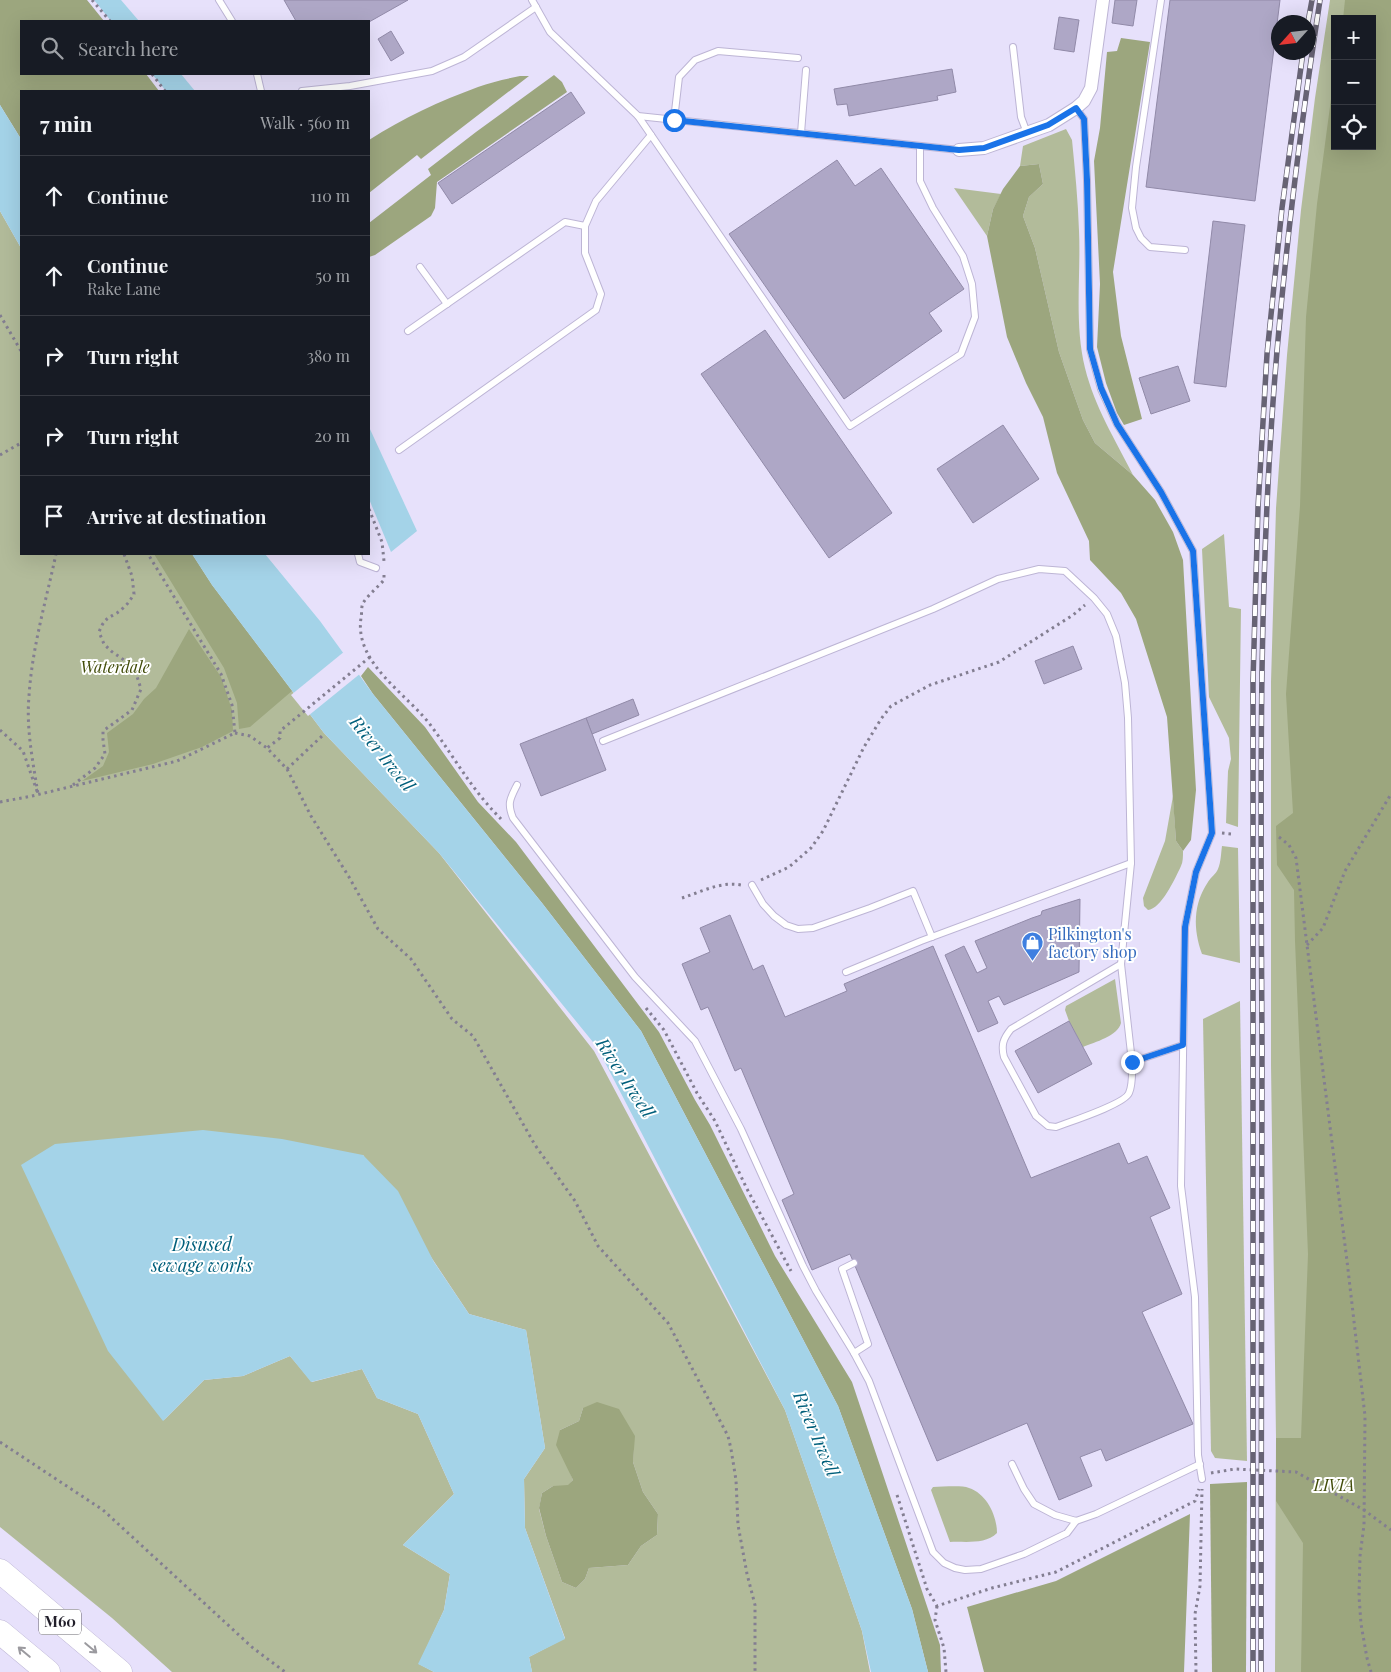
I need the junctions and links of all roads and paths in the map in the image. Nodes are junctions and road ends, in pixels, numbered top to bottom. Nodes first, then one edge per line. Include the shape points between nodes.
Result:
1 (92, 0) edge
2 (219, 0) edge
3 (532, 0) edge
4 (1103, 0) edge
5 (1161, 0) edge
6 (536, 7) junction
7 (109, 20) edge
8 (231, 20) edge
9 (1012, 47) dead end
10 (798, 58) dead end
11 (806, 70) dead end
12 (153, 75) edge
13 (257, 75) edge
14 (164, 90) edge
15 (261, 90) edge
16 (312, 90) edge
17 (1076, 108) junction
18 (638, 116) junction
19 (674, 120) junction
20 (801, 133) junction
21 (1027, 133) junction
22 (651, 135) junction
23 (920, 146) junction
24 (959, 150) joint
25 (585, 226) junction
26 (1186, 250) dead end
27 (420, 266) dead end
28 (447, 304) junction
29 (0, 315) edge
30 (408, 331) dead end
31 (20, 350) edge
32 (20, 444) edge
33 (399, 450) dead end
34 (0, 455) edge
35 (370, 512) edge
36 (56, 555) edge
37 (124, 555) edge
38 (149, 555) edge
39 (358, 555) edge
40 (384, 566) dead end
41 (376, 568) dead end
42 (384, 573) dead end
43 (1094, 598) junction
44 (0, 730) edge
45 (235, 733) junction
46 (322, 736) dead end
47 (602, 741) dead end
48 (267, 748) junction
49 (287, 769) junction
50 (518, 786) dead end
51 (71, 787) junction
52 (38, 794) junction
53 (1391, 794) edge
54 (0, 802) edge
55 (1279, 837) dead end
56 (1130, 863) junction
57 (752, 885) junction
58 (682, 898) dead end
59 (932, 937) junction
60 (1306, 945) junction
61 (1121, 964) junction
62 (846, 972) dead end
63 (1183, 1045) junction
64 (1132, 1062) junction
65 (854, 1263) dead end
66 (854, 1353) junction
67 (0, 1442) edge
68 (1012, 1464) dead end
69 (1200, 1464) junction
70 (1202, 1479) junction
71 (1364, 1510) junction
72 (1076, 1521) junction
73 (1391, 1530) edge
74 (0, 1571) edge
75 (937, 1606) dead end
76 (0, 1632) edge
77 (48, 1672) edge
78 (120, 1672) edge
79 (285, 1672) edge
80 (755, 1672) edge
81 (946, 1672) edge
82 (1196, 1672) edge
83 (1371, 1672) edge

1 - 7 path
2 - 8 lane
3 - 6 lane
4 - 17 street via 1092,88
5 - 26 lane via 1132,208 1136,228 1150,247
6 - 16 lane via 464,57 432,71
6 - 18 lane via 550,32
9 - 21 lane via 1021,117
10 - 19 lane via 718,51 695,60 678,77
11 - 20 lane
12 - 14 path
13 - 15 lane
17 - 21 street
17 - 63 lane via 1084,119 1090,349 1101,388 1117,424 1161,492 1193,551 1212,833 1196,872 1185,927
18 - 19 lane
18 - 22 lane
19 - 20 lane
20 - 23 lane
21 - 24 street via 984,148
22 - 23 lane via 850,426 961,354 975,317 972,284 963,256 920,181
22 - 25 lane via 596,201
23 - 24 lane
25 - 28 lane via 565,222
25 - 33 lane via 585,253 601,294 596,310
27 - 28 lane
28 - 30 lane
29 - 31 path
32 - 34 path
35 - 40 path via 382,542
36 - 52 path via 28,697 29,732
37 - 51 path via 134,594 123,609 109,616 99,632 111,651 134,666 141,689 132,710 103,731 105,754 95,768
38 - 45 path via 221,674 232,705
39 - 41 lane via 360,562
42 - 48 path via 384,580 363,604 360,625 370,657 280,731 280,738
43 - 47 lane via 1065,571 1039,569 998,579 924,612
43 - 56 lane via 1107,614 1116,636 1125,683
43 - 57 path via 999,662 930,685 891,706 880,719 823,832 811,848 789,867
44 - 52 path via 23,751
45 - 48 path via 250,736
45 - 51 path via 177,761
46 - 49 path
48 - 49 path
49 - 80 path via 311,816 378,928 412,959 452,1019 473,1036 535,1145 575,1201 598,1246 668,1323 728,1436 736,1480 738,1525 755,1605
50 - 66 lane via 510,799 513,818 635,977 695,1041 742,1129 802,1266
51 - 52 path
52 - 54 path
53 - 60 path via 1345,871 1323,928
55 - 60 path via 1296,858
56 - 59 lane
56 - 61 lane
57 - 58 path via 732,883
57 - 59 lane via 774,916 798,929 813,928 913,891
59 - 62 lane
60 - 71 path via 1365,1416
61 - 64 lane
61 - 64 lane via 1011,1030 1002,1047 1004,1057 1036,1116 1056,1128 1125,1099 1129,1094
63 - 64 lane
63 - 69 lane via 1181,1186 1195,1296
65 - 66 lane via 842,1269 868,1344
66 - 72 lane via 869,1381 933,1552 944,1563 965,1570 988,1567 1068,1533
67 - 79 path via 103,1510 253,1648
68 - 72 lane via 1034,1504
69 - 70 lane
69 - 72 lane
70 - 71 path via 1210,1473 1235,1470 1296,1472
70 - 82 path via 1200,1586 1195,1614
71 - 73 path
71 - 83 path via 1359,1596 1362,1633
74 -> 78 highway, M60
75 - 81 path via 935,1620 944,1648
77 -> 76 highway, M60

